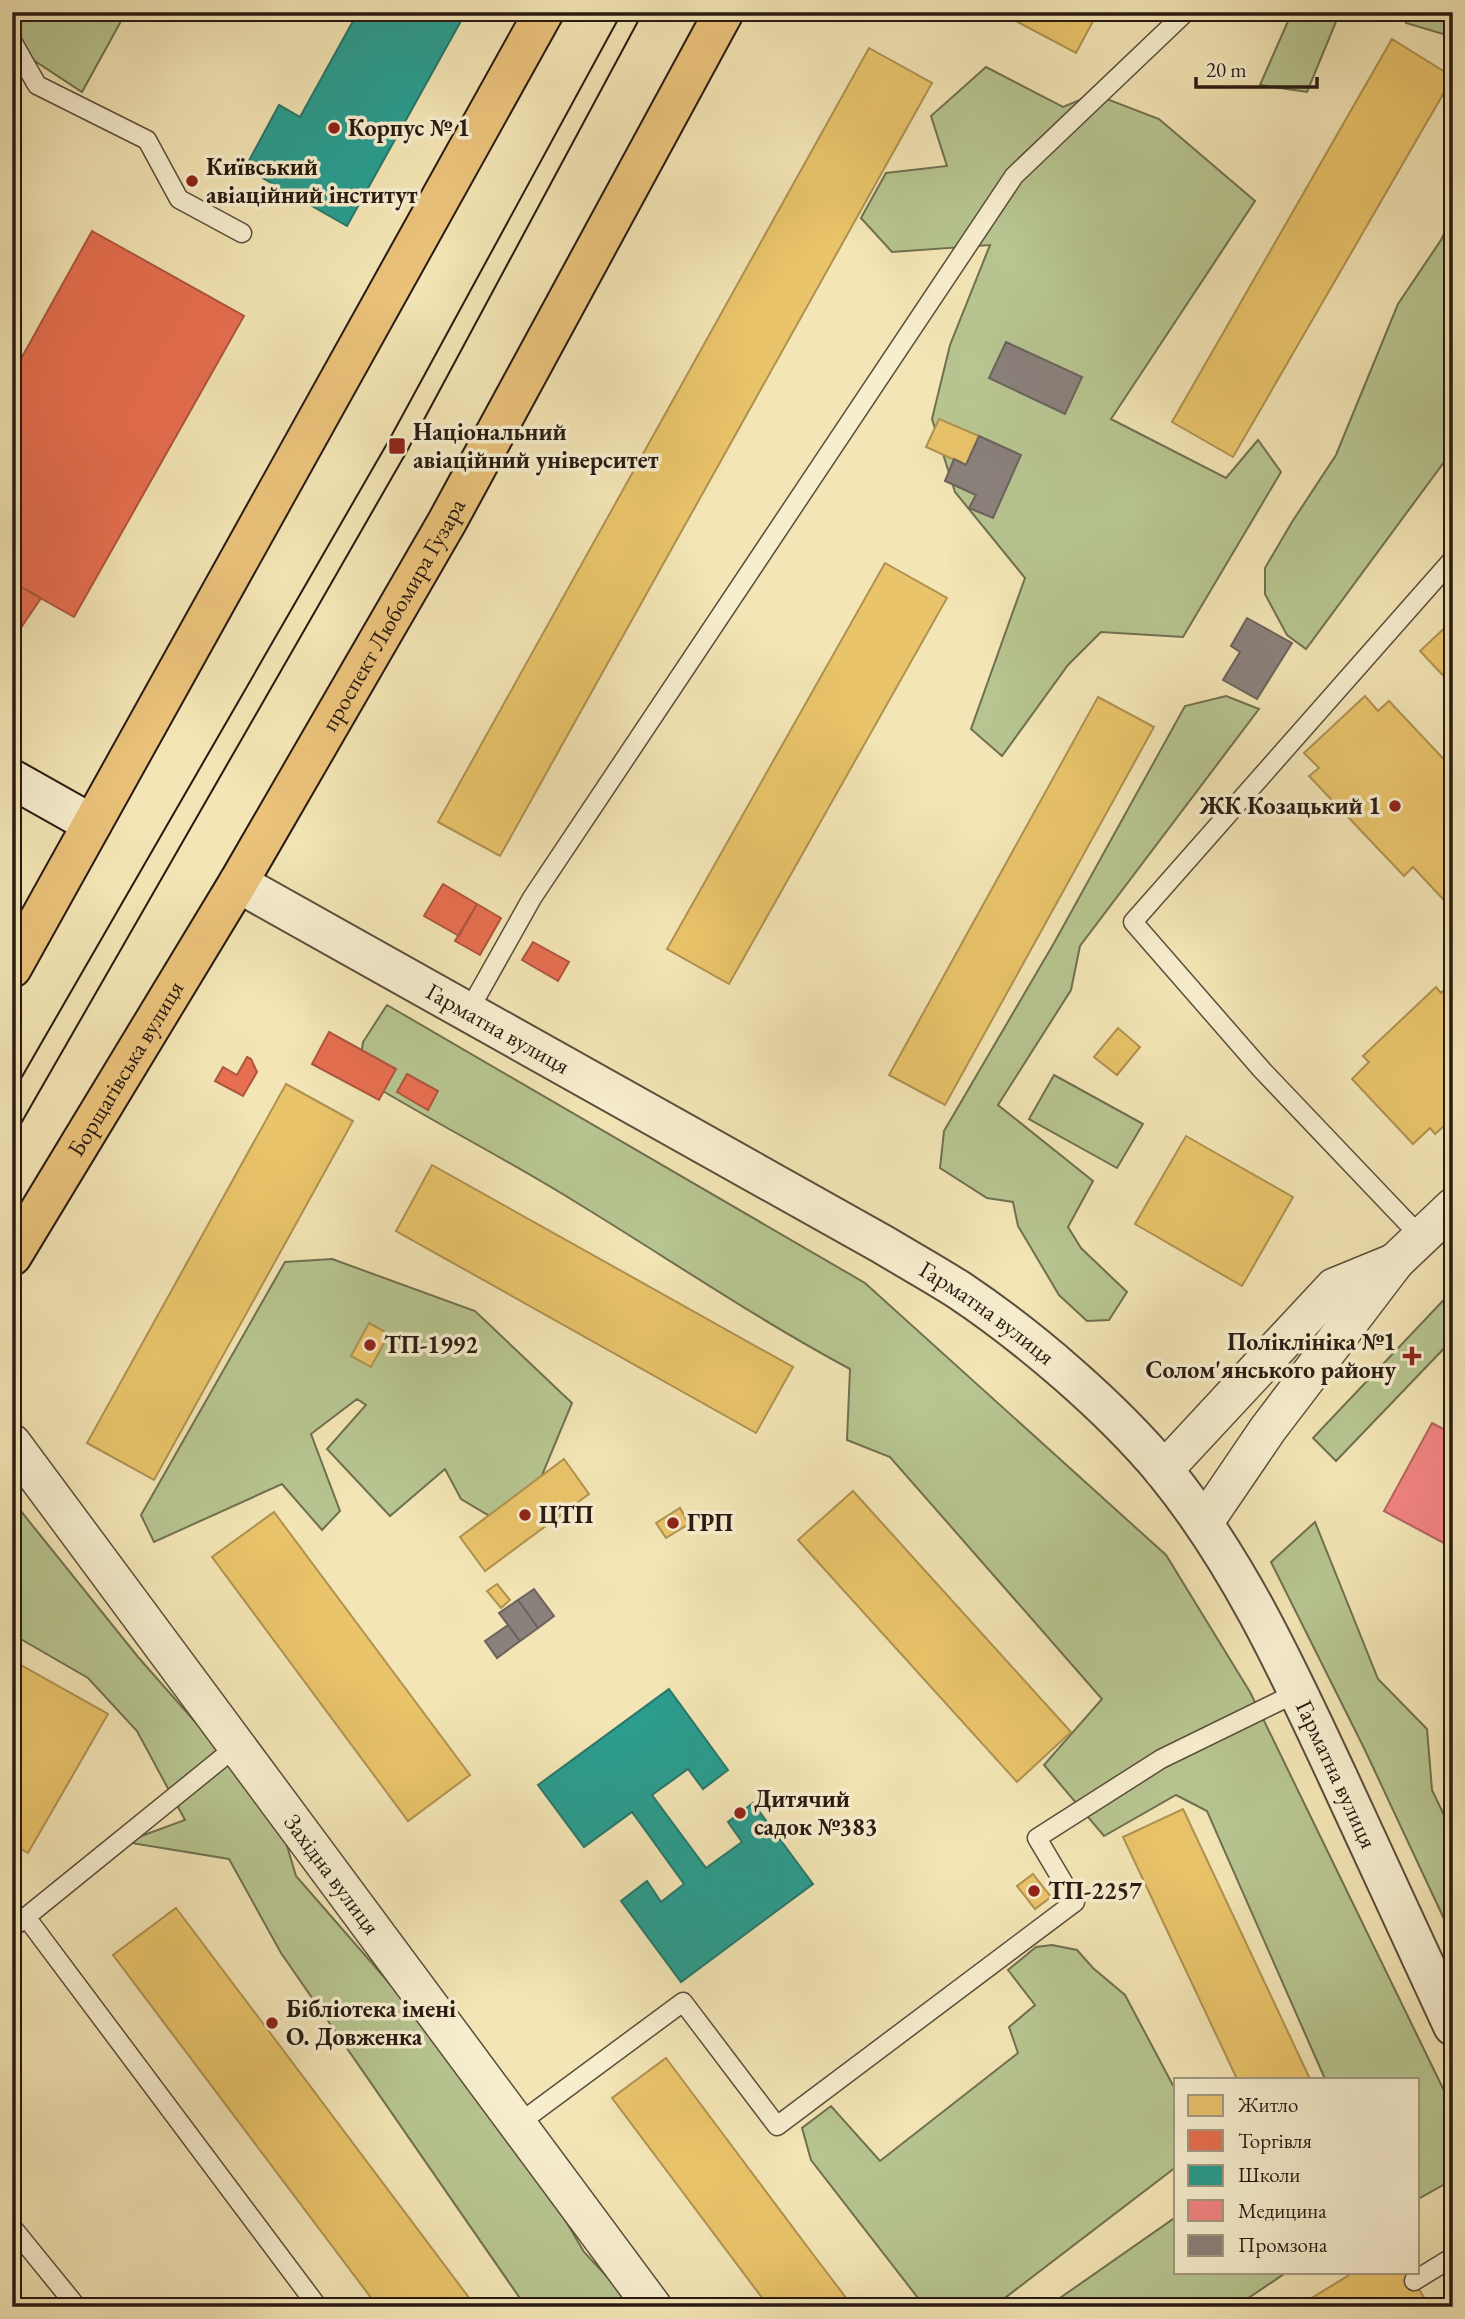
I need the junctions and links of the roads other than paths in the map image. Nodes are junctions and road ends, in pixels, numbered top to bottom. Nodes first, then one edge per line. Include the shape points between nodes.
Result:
1 (544, 12) edge
2 (724, 12) edge
3 (1186, 12) edge
4 (12, 41) edge
5 (242, 233) dead end
6 (1453, 559) edge
7 (12, 779) edge
8 (92, 824) junction
9 (238, 883) junction
10 (12, 968) edge
11 (468, 1012) junction
12 (1453, 1207) edge
13 (1408, 1249) junction
14 (12, 1256) edge
15 (12, 1443) edge
16 (1163, 1471) junction
17 (1204, 1523) junction
18 (1298, 1692) junction
19 (237, 1746) junction
20 (19, 1923) edge
21 (1453, 2026) edge
22 (518, 2124) junction
23 (12, 2227) edge
24 (1453, 2258) edge
25 (1414, 2281) dead end
26 (77, 2307) edge
27 (318, 2307) edge
28 (653, 2307) edge

1 - 8 main road
2 - 9 main road, проспект Любомира Гузара via 447,523
3 - 11 lane via 1014,176 533,898
4 - 5 lane via 37,85 147,140 179,199
6 - 13 lane via 1133,922
7 - 8 street
8 - 10 main road
9 - 11 street, Гарматна вулиця
9 - 14 main road, Борщагівська вулиця
11 - 16 street, Гарматна вулиця via 960,1291 1107,1410
12 - 13 street
13 - 16 street via 1334,1287
13 - 17 street via 1269,1429
15 - 19 street, Західна вулиця
16 - 17 street, Гарматна вулиця
17 - 18 street, Гарматна вулиця via 1250,1597
18 - 21 street, Гарматна вулиця
18 - 22 lane via 1161,1759 1037,1838 1074,1902 777,2126 683,2002
19 - 20 lane
19 - 22 street, Західна вулиця
20 - 27 lane
22 - 28 street, Західна вулиця
23 - 26 lane
24 - 25 lane

